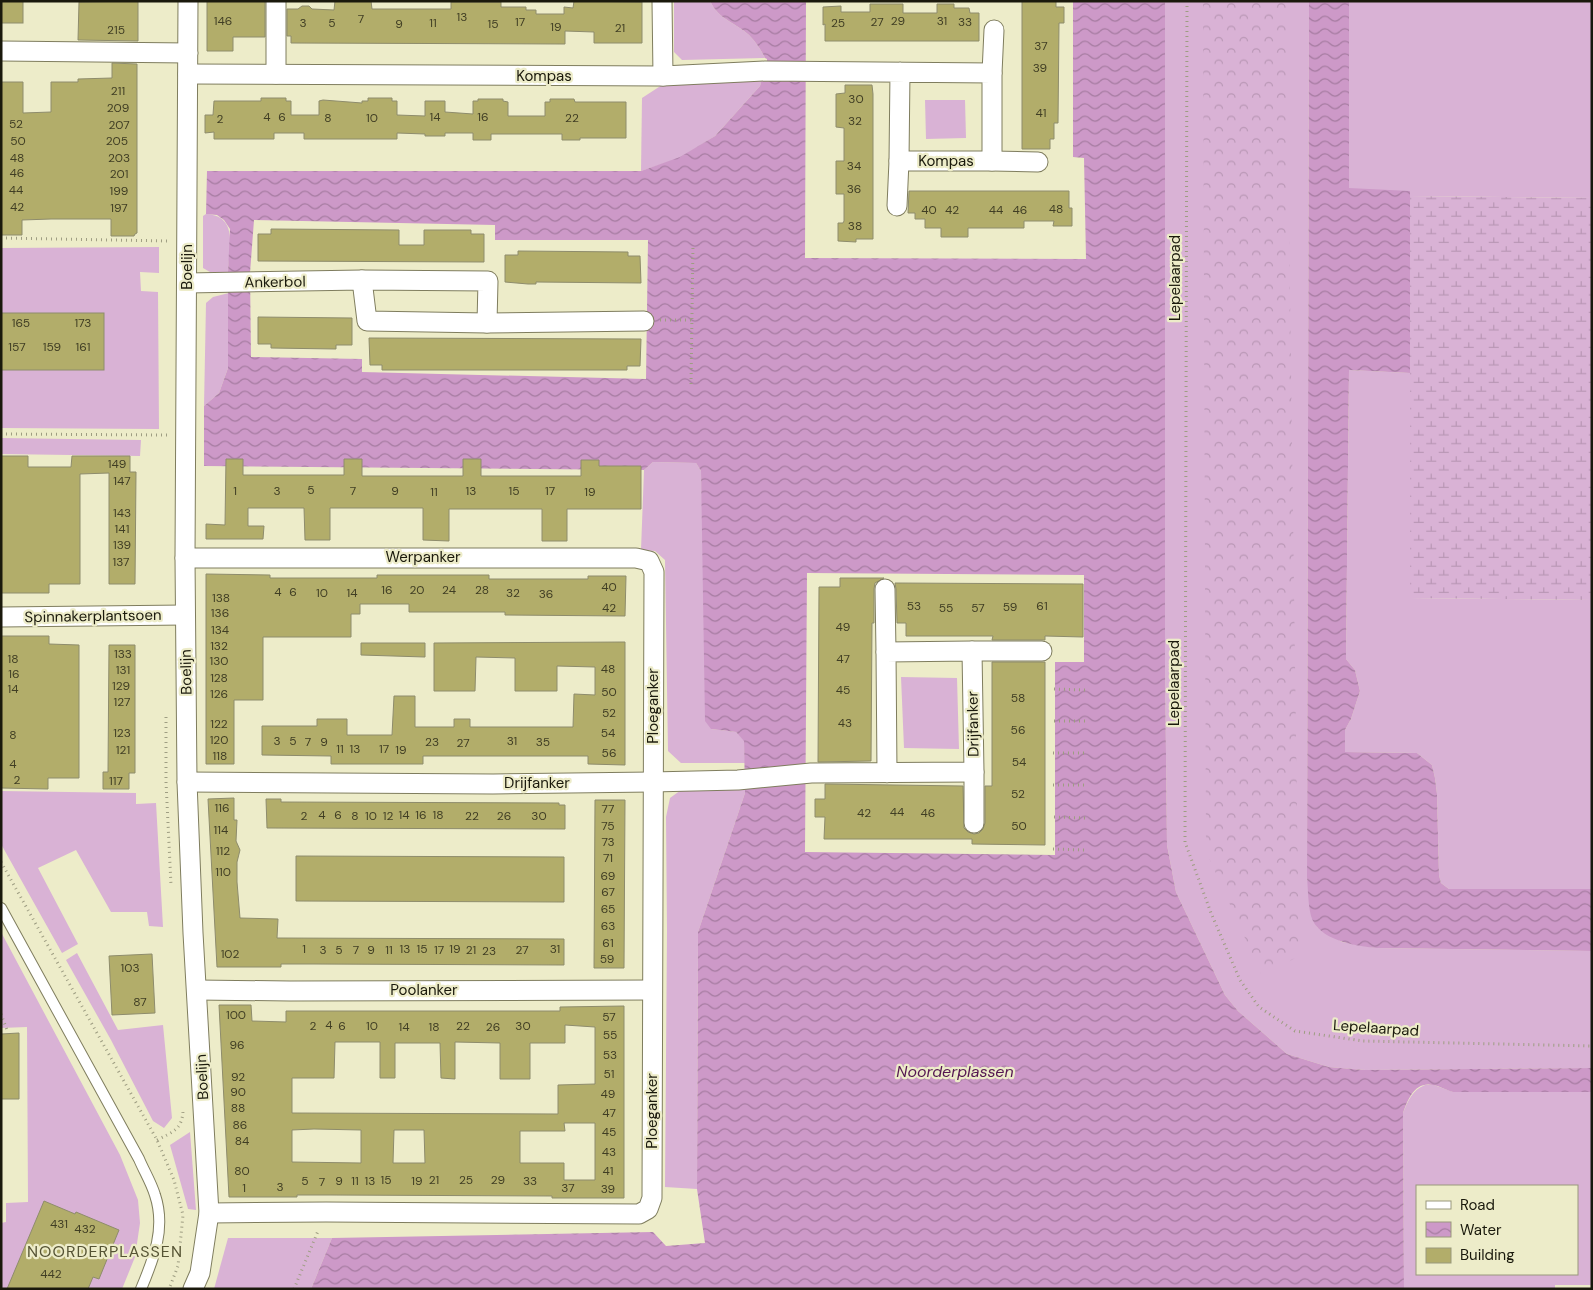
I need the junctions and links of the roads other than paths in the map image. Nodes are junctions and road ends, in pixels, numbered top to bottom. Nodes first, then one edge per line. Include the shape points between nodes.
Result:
1 (188, 1) edge
2 (276, 1) edge
3 (662, 1) edge
4 (994, 30) dead end
5 (1, 51) edge
6 (188, 53) junction
7 (900, 72) junction
8 (992, 73) junction
9 (188, 74) junction
10 (276, 74) junction
11 (662, 76) junction
12 (900, 160) junction
13 (992, 161) junction
14 (1038, 162) dead end
15 (897, 206) dead end
16 (362, 280) junction
17 (187, 283) junction
18 (644, 320) road end
19 (487, 323) junction
20 (185, 558) junction
21 (654, 572) joint
22 (885, 589) dead end
23 (186, 615) junction
24 (1, 617) edge
25 (972, 651) junction
26 (1042, 651) dead end
27 (886, 652) junction
28 (888, 772) junction
29 (974, 772) junction
30 (187, 782) junction
31 (652, 782) junction
32 (974, 823) dead end
33 (1, 908) edge
34 (197, 990) junction
35 (652, 990) junction
36 (209, 1213) junction
37 (141, 1289) edge
38 (193, 1289) edge

1 - 6 street, Boelijn
2 - 10 street
3 - 11 street
4 - 8 street, Kompas
5 - 6 street
6 - 9 street, Boelijn
7 - 8 street, Kompas
7 - 11 street, Kompas via 766,71
7 - 12 street, Kompas
8 - 13 street, Kompas
9 - 10 street, Kompas
9 - 17 street, Boelijn
10 - 11 street, Kompas
12 - 13 street, Kompas
12 - 15 street, Kompas
13 - 14 street, Kompas
16 - 17 street, Ankerbol
16 - 19 street via 367,322
16 - 19 street, Ankerbol via 488,281
17 - 20 street, Boelijn
18 - 19 street
20 - 21 street, Werpanker via 636,558 649,561
20 - 23 street, Boelijn
21 - 31 street, Ploeganker
22 - 27 street
23 - 24 street, Spinnakerplantsoen
23 - 30 street, Boelijn
25 - 26 street
25 - 27 street
25 - 29 street, Drijfanker
27 - 28 street
28 - 29 street, Drijfanker
28 - 31 street, Drijfanker
29 - 32 street
30 - 31 street, Drijfanker
30 - 34 street, Boelijn
31 - 35 street, Ploeganker
33 - 37 lane via 139,1159 155,1195 158,1241
34 - 35 street, Poolanker
34 - 36 street, Boelijn
35 - 36 street, Ploeganker via 652,1198 648,1209 639,1214
36 - 38 street, Boelijn via 200,1273

